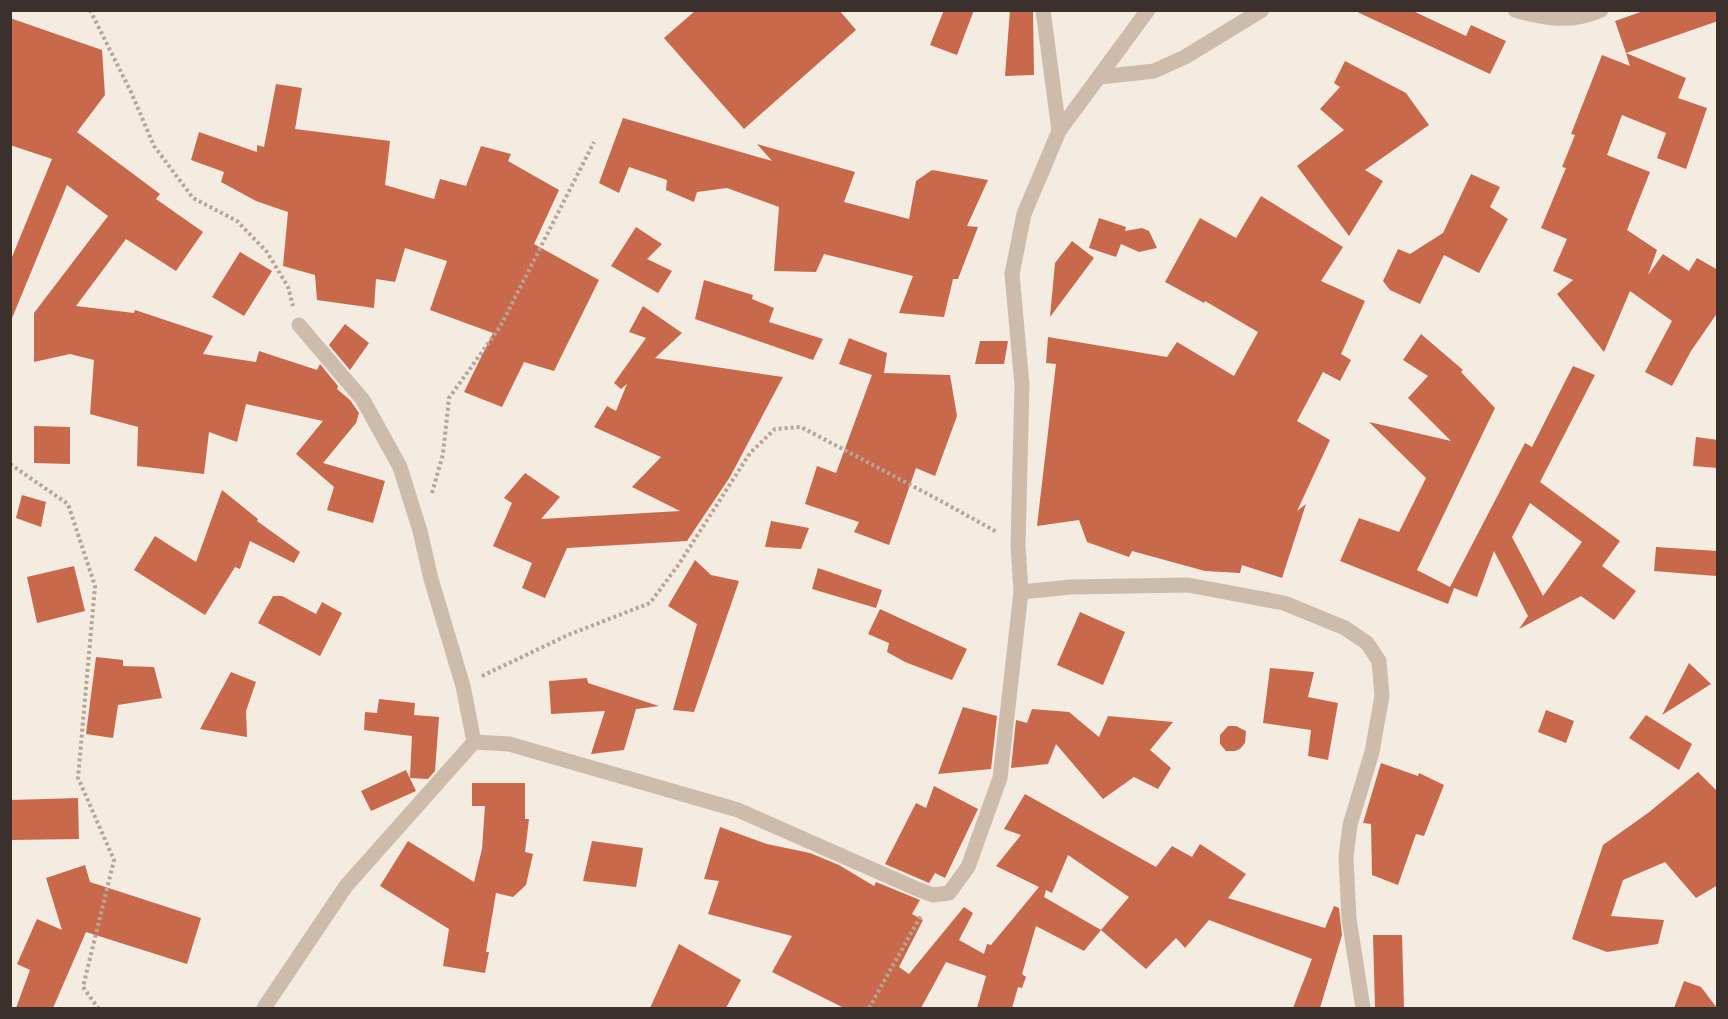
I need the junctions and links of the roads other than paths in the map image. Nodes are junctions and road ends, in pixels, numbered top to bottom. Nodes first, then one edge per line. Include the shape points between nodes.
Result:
1 (1043, 10) edge
2 (1148, 10) edge
3 (1262, 10) edge
4 (1515, 10) edge
5 (1601, 10) edge
6 (1100, 77) junction
7 (1059, 131) junction
8 (299, 325) road end
9 (1021, 592) junction
10 (474, 742) junction
11 (264, 1008) edge
12 (1363, 1008) edge

1 - 7 street
2 - 6 street
3 - 6 street via 1185,57 1154,71
4 - 5 street via 1559,20 1585,17
6 - 7 street
7 - 9 street via 1024,214 1012,274 1023,385 1018,545
8 - 10 street via 363,400 400,467 463,686
9 - 10 street via 1000,778 968,867 950,893 933,895 738,810 510,744
9 - 12 street via 1188,585 1284,603 1345,628 1367,643 1379,661 1382,696 1372,752 1350,825 1346,857 1349,919
10 - 11 street via 346,886

